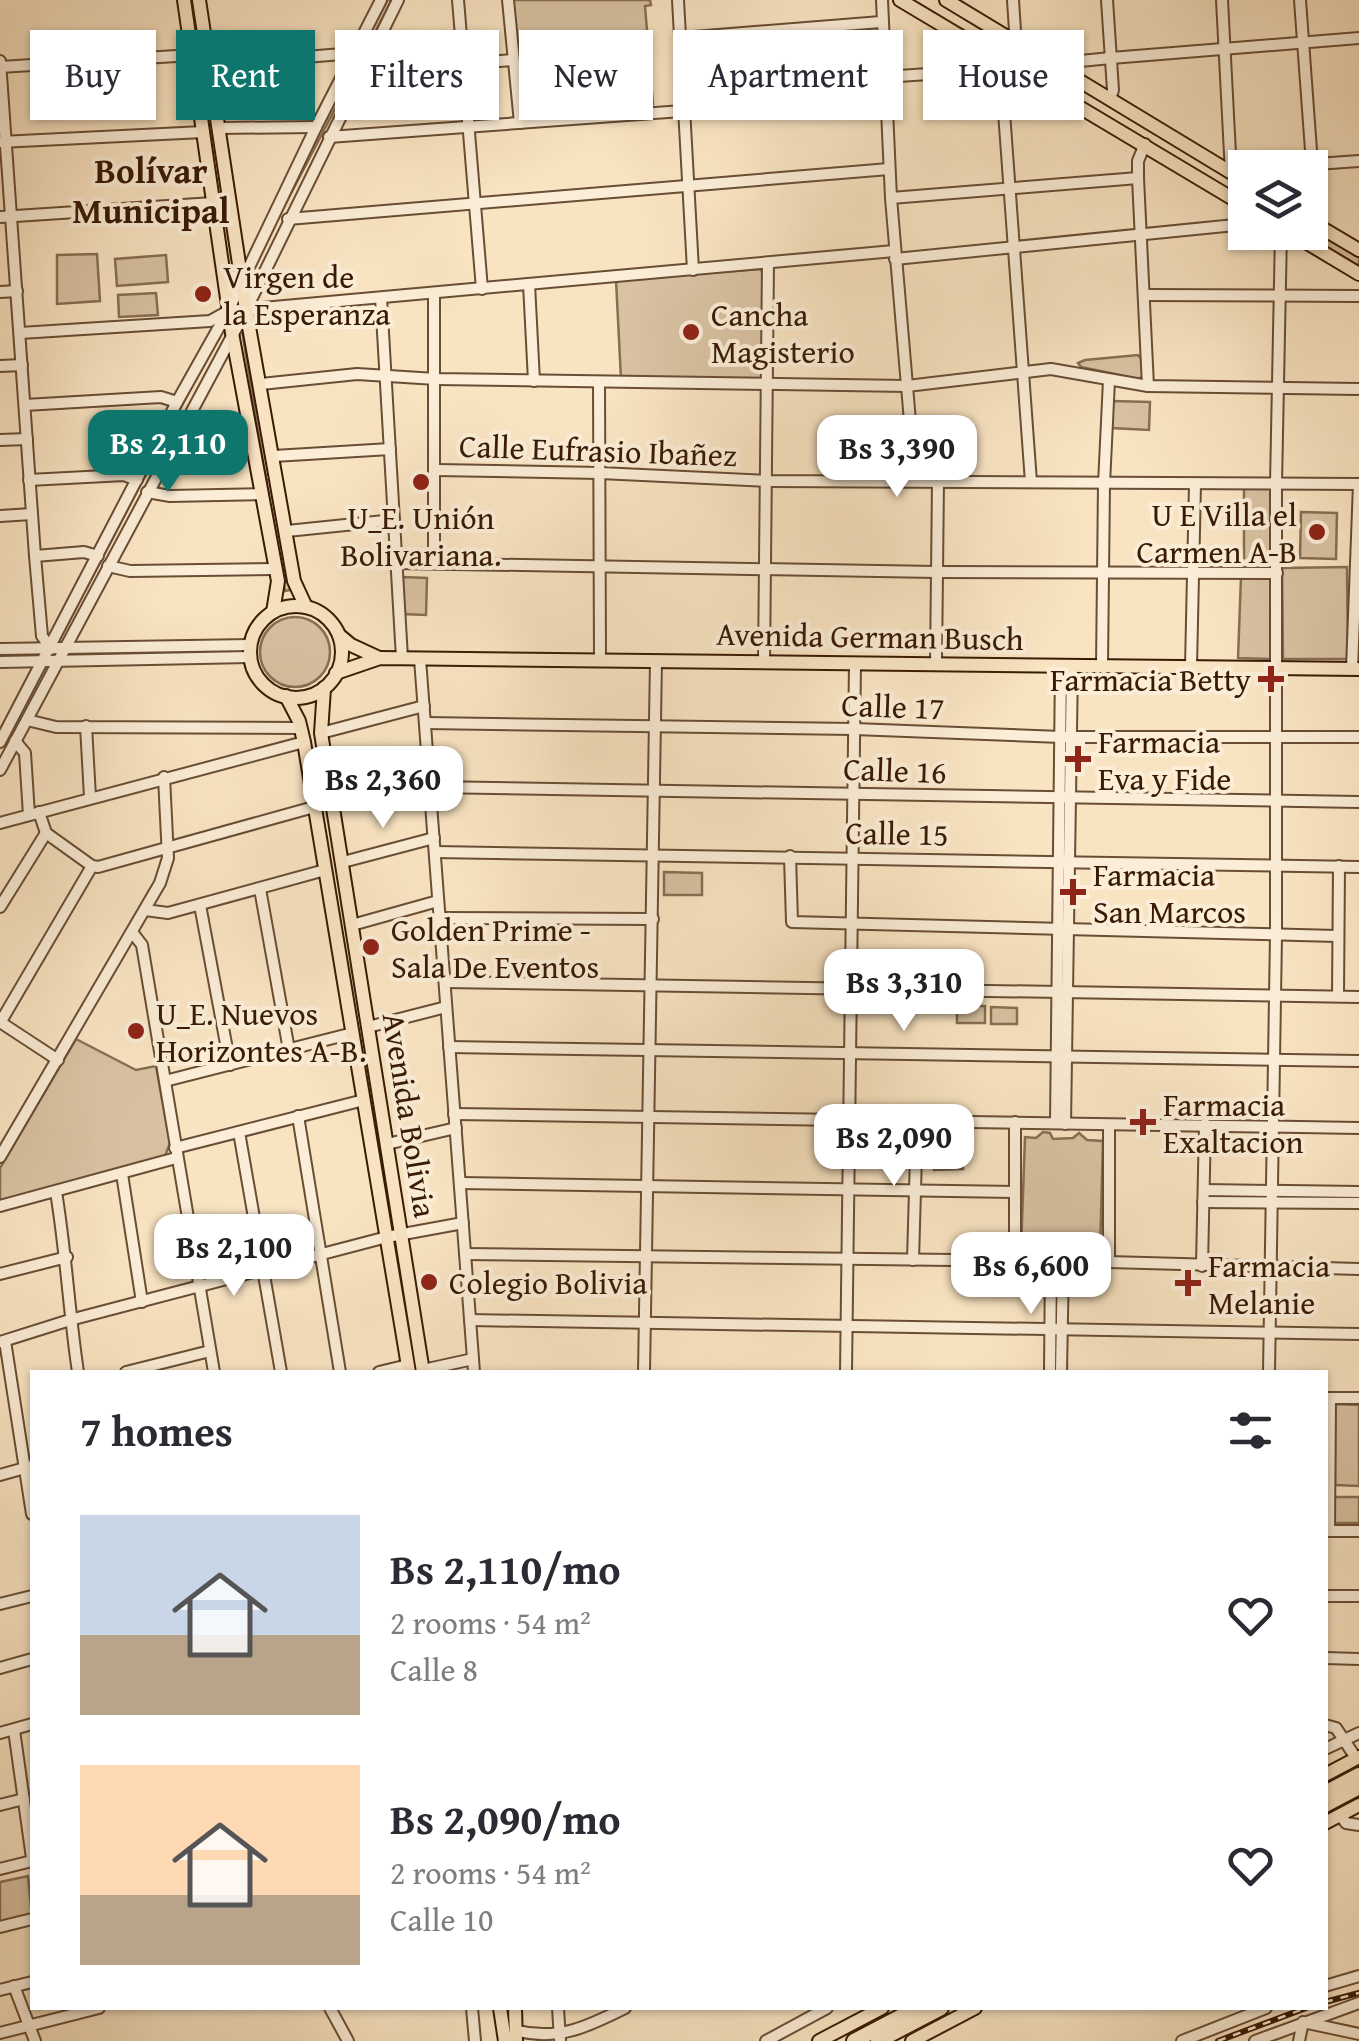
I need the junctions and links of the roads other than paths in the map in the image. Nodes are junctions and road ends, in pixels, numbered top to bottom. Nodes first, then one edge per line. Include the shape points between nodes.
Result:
1 (184, 0) edge
2 (199, 0) edge
3 (382, 0) edge
4 (398, 0) edge
5 (458, 0) edge
6 (508, 0) edge
7 (678, 0) edge
8 (882, 0) edge
9 (900, 0) edge
10 (946, 0) edge
11 (1013, 0) edge
12 (1107, 0) edge
13 (1222, 0) edge
14 (1300, 0) edge
15 (881, 22) junction
16 (188, 30) edge
17 (204, 30) edge
18 (366, 30) edge
19 (383, 30) edge
20 (460, 30) edge
21 (680, 30) edge
22 (781, 30) edge
23 (881, 30) edge
24 (946, 30) edge
25 (996, 30) edge
26 (1015, 30) edge
27 (1359, 38) edge
28 (1303, 42) junction
29 (1226, 48) junction
30 (176, 56) edge
31 (1111, 58) junction
32 (513, 60) junction
33 (499, 61) edge
34 (1084, 61) edge
35 (0, 65) edge
36 (1084, 84) edge
37 (335, 90) edge
38 (1110, 100) junction
39 (1084, 109) edge
40 (673, 112) edge
41 (201, 120) edge
42 (219, 120) edge
43 (338, 120) edge
44 (466, 120) edge
45 (685, 120) edge
46 (887, 120) edge
47 (1006, 120) edge
48 (520, 123) junction
49 (316, 126) junction
50 (220, 128) junction
51 (467, 129) junction
52 (203, 132) junction
53 (329, 137) junction
54 (3, 142) edge
55 (1145, 144) junction
56 (1234, 150) edge
57 (1311, 150) edge
58 (1359, 160) edge
59 (1328, 163) edge
60 (1228, 166) edge
61 (889, 169) junction
62 (1138, 178) junction
63 (689, 186) junction
64 (1010, 189) junction
65 (1228, 195) edge
66 (891, 198) junction
67 (213, 204) junction
68 (476, 204) junction
69 (5, 217) edge
70 (288, 219) junction
71 (1228, 226) edge
72 (1328, 231) edge
73 (1143, 236) junction
74 (1014, 248) junction
75 (1280, 250) edge
76 (1319, 250) edge
77 (1359, 250) edge
78 (895, 255) junction
79 (768, 263) junction
80 (692, 270) junction
81 (1359, 274) edge
82 (242, 278) junction
83 (530, 284) junction
84 (482, 288) junction
85 (17, 291) junction
86 (0, 292) edge
87 (434, 293) junction
88 (1144, 295) junction
89 (1279, 296) junction
90 (1359, 296) edge
91 (381, 298) junction
92 (246, 310) junction
93 (228, 312) junction
94 (20, 333) junction
95 (232, 333) junction
96 (22, 365) junction
97 (0, 366) edge
98 (1023, 372) junction
99 (385, 375) junction
100 (436, 379) junction
101 (1110, 380) junction
102 (534, 381) junction
103 (599, 382) junction
104 (260, 384) junction
105 (767, 386) junction
106 (906, 386) junction
107 (1148, 386) junction
108 (1278, 388) junction
109 (1359, 390) edge
110 (177, 402) junction
111 (25, 405) junction
112 (185, 420) junction
113 (248, 421) junction
114 (26, 439) junction
115 (0, 440) edge
116 (390, 449) junction
117 (274, 456) junction
118 (436, 470) junction
119 (600, 473) junction
120 (29, 480) junction
121 (137, 480) junction
122 (915, 480) junction
123 (767, 481) junction
124 (938, 481) junction
125 (1031, 482) junction
126 (1104, 484) junction
127 (1195, 484) junction
128 (1276, 484) junction
129 (1359, 484) edge
130 (147, 492) junction
131 (262, 494) junction
132 (32, 514) junction
133 (0, 516) edge
134 (394, 520) junction
135 (287, 531) junction
136 (34, 556) junction
137 (98, 556) junction
138 (396, 563) junction
139 (434, 564) junction
140 (598, 565) junction
141 (108, 566) junction
142 (275, 569) junction
143 (766, 569) junction
144 (936, 572) junction
145 (1102, 572) junction
146 (1277, 573) junction
147 (1194, 574) junction
148 (1357, 574) edge
149 (306, 608) junction
150 (273, 612) junction
151 (338, 635) junction
152 (0, 649) edge
153 (51, 649) junction
154 (64, 650) junction
155 (250, 651) junction
156 (380, 658) junction
157 (402, 658) junction
158 (420, 659) junction
159 (600, 660) junction
160 (44, 661) junction
161 (656, 661) junction
162 (0, 662) edge
163 (58, 662) junction
164 (764, 662) junction
165 (855, 664) junction
166 (936, 664) junction
167 (1066, 666) junction
168 (1102, 666) junction
169 (1191, 667) junction
170 (1277, 668) junction
171 (1356, 669) edge
172 (336, 673) junction
173 (324, 688) junction
174 (286, 696) junction
175 (424, 706) junction
176 (27, 720) junction
177 (425, 723) junction
178 (86, 726) junction
179 (265, 728) junction
180 (656, 728) junction
181 (854, 728) junction
182 (321, 733) junction
183 (302, 735) junction
184 (1278, 736) junction
185 (1, 737) edge
186 (1066, 737) junction
187 (1359, 738) edge
188 (15, 741) junction
189 (269, 751) junction
190 (0, 770) edge
191 (164, 777) junction
192 (430, 781) junction
193 (654, 791) junction
194 (854, 793) junction
195 (90, 798) junction
196 (1064, 800) junction
197 (1277, 801) junction
198 (333, 802) junction
199 (1359, 802) edge
200 (314, 807) junction
201 (34, 814) junction
202 (0, 823) edge
203 (46, 833) junction
204 (434, 838) junction
205 (168, 848) junction
206 (435, 852) junction
207 (654, 854) junction
208 (790, 856) junction
209 (852, 857) junction
210 (1064, 860) junction
211 (343, 862) junction
212 (1276, 864) junction
213 (92, 866) junction
214 (1339, 866) junction
215 (1359, 866) edge
216 (325, 870) junction
217 (260, 889) junction
218 (438, 900) junction
219 (200, 904) junction
220 (0, 907) edge
221 (146, 910) junction
222 (440, 918) junction
223 (652, 919) junction
224 (852, 924) junction
225 (352, 926) junction
226 (1064, 929) junction
227 (132, 932) junction
228 (1276, 934) junction
229 (1336, 936) junction
230 (444, 982) junction
231 (652, 984) junction
232 (851, 989) junction
233 (1062, 992) junction
234 (1275, 996) junction
235 (1338, 996) junction
236 (1359, 997) edge
237 (446, 1007) junction
238 (0, 1023) edge
239 (368, 1027) junction
240 (352, 1033) junction
241 (450, 1047) junction
242 (289, 1050) junction
243 (650, 1050) junction
244 (850, 1053) junction
245 (1061, 1056) junction
246 (58, 1060) junction
247 (1273, 1060) junction
248 (1359, 1061) edge
249 (230, 1065) junction
250 (165, 1082) junction
251 (364, 1100) junction
252 (454, 1114) junction
253 (649, 1114) junction
254 (298, 1116) junction
255 (850, 1119) junction
256 (917, 1120) junction
257 (1014, 1122) junction
258 (1060, 1123) junction
259 (1205, 1124) junction
260 (1109, 1126) junction
261 (1272, 1126) junction
262 (456, 1128) junction
263 (1359, 1128) edge
264 (239, 1132) junction
265 (387, 1144) junction
266 (175, 1153) junction
267 (0, 1157) edge
268 (122, 1174) junction
269 (460, 1182) junction
270 (647, 1186) junction
271 (848, 1189) junction
272 (914, 1190) junction
273 (56, 1192) junction
274 (1014, 1192) junction
275 (1359, 1192) edge
276 (1204, 1196) junction
277 (1271, 1196) junction
278 (1359, 1203) edge
279 (0, 1206) edge
280 (463, 1223) junction
281 (394, 1236) junction
282 (322, 1254) junction
283 (465, 1254) junction
284 (67, 1257) junction
285 (646, 1257) junction
286 (848, 1260) junction
287 (914, 1260) junction
288 (1015, 1262) junction
289 (1057, 1262) junction
290 (1109, 1262) junction
291 (1202, 1266) junction
292 (1270, 1267) junction
293 (1359, 1269) edge
294 (263, 1270) junction
295 (0, 1274) edge
296 (199, 1287) junction
297 (142, 1302) junction
298 (70, 1320) junction
299 (470, 1320) junction
300 (645, 1322) junction
301 (847, 1326) junction
302 (1056, 1329) junction
303 (1269, 1333) junction
304 (1359, 1334) edge
305 (2, 1341) edge
306 (210, 1352) junction
307 (473, 1359) junction
308 (78, 1370) edge
309 (134, 1370) edge
310 (214, 1370) edge
311 (280, 1370) edge
312 (340, 1370) edge
313 (416, 1370) edge
314 (474, 1370) edge
315 (644, 1370) edge
316 (846, 1370) edge
317 (1050, 1370) edge
318 (1061, 1370) edge
319 (1269, 1370) edge
320 (1328, 1398) edge
321 (1359, 1398) edge
322 (29, 1468) edge
323 (0, 1475) edge
324 (1328, 1531) edge
325 (1359, 1531) edge
326 (30, 1596) edge
327 (1328, 1596) edge
328 (1359, 1596) edge
329 (0, 1604) edge
330 (1328, 1658) edge
331 (1359, 1659) edge
332 (30, 1660) edge
333 (0, 1668) edge
334 (30, 1725) edge
335 (1328, 1726) edge
336 (14, 1730) junction
337 (0, 1733) edge
338 (1359, 1734) edge
339 (1344, 1741) junction
340 (1328, 1747) edge
341 (1358, 1758) edge
342 (1328, 1773) edge
343 (1359, 1775) edge
344 (1359, 1787) edge
345 (1328, 1791) edge
346 (24, 1799) junction
347 (1328, 1803) edge
348 (0, 1805) edge
349 (1359, 1805) edge
350 (1340, 1816) junction
351 (1328, 1822) edge
352 (1359, 1825) edge
353 (30, 1841) edge
354 (30, 1856) edge
355 (0, 1869) edge
356 (30, 1920) edge
357 (0, 1927) edge
358 (1359, 1976) edge
359 (30, 1982) edge
360 (1328, 1985) edge
361 (14, 1986) junction
362 (0, 1990) edge
363 (1359, 2003) edge
364 (91, 2010) edge
365 (331, 2010) edge
366 (472, 2010) edge
367 (500, 2010) edge
368 (516, 2010) edge
369 (558, 2010) edge
370 (620, 2010) edge
371 (824, 2010) edge
372 (878, 2010) edge
373 (913, 2010) edge
374 (937, 2010) edge
375 (971, 2010) edge
376 (1261, 2010) edge
377 (1303, 2022) junction
378 (27, 2026) junction
379 (0, 2033) edge
380 (1359, 2034) edge
381 (519, 2038) edge
382 (560, 2039) edge
383 (35, 2041) edge
384 (348, 2041) edge
385 (475, 2041) edge
386 (506, 2041) edge
387 (766, 2041) edge
388 (819, 2041) edge
389 (854, 2041) edge
390 (878, 2041) edge
391 (912, 2041) edge
392 (1182, 2041) edge
393 (1255, 2041) edge
394 (1299, 2041) edge

1 - 16 main road
2 - 17 main road
3 - 18 street
4 - 19 street
5 - 20 street
6 - 32 street
7 - 21 street
8 - 15 street
9 - 24 main road
10 - 25 main road
11 - 26 street
12 - 31 street
13 - 29 street
14 - 28 street
15 - 22 street
15 - 23 street
27 - 28 street
28 - 29 street
28 - 57 street
29 - 31 street
29 - 56 street
30 - 35 street
31 - 34 street
31 - 38 street
32 - 33 street
32 - 48 street
35 - 54 street
36 - 38 main road
37 - 49 street
38 - 60 main road
39 - 55 main road
40 - 48 street
41 - 52 main road
42 - 50 main road
43 - 53 street
44 - 51 street
45 - 63 street
46 - 61 street
47 - 64 street
48 - 51 street
49 - 50 street
49 - 82 street
50 - 82 main road
51 - 53 street
51 - 68 street
52 - 54 street
52 - 67 main road
53 - 70 street
54 - 69 street
55 - 62 street
55 - 65 main road
58 - 59 street
61 - 63 street
61 - 66 street
62 - 64 street
62 - 73 street
63 - 68 street
63 - 80 street
64 - 66 street
64 - 74 street
66 - 78 street
67 - 69 street
67 - 93 main road
68 - 70 street
68 - 84 street
69 - 85 street
70 - 92 street
71 - 73 street
72 - 77 main road
73 - 74 street
73 - 88 street
74 - 78 street
74 - 98 street
75 - 89 street
76 - 81 main road
78 - 79 street
78 - 106 street
79 - 80 street
79 - 105 street
80 - 83 street
82 - 92 main road
82 - 93 street
83 - 84 street
83 - 102 street
84 - 87 street
85 - 86 street
85 - 94 street
87 - 91 street
87 - 100 street
88 - 89 street
88 - 107 street
89 - 90 street
89 - 108 street
91 - 92 street
91 - 99 street
92 - 93 street
92 - 95 street
92 - 104 main road
93 - 94 street via 210,322
93 - 95 main road
93 - 110 street
94 - 96 street
95 - 112 street
95 - 113 main road
96 - 97 street
96 - 111 street
98 - 101 street via 1071,371
98 - 106 street
98 - 125 street
99 - 100 street
99 - 104 street
99 - 116 street
100 - 102 street
100 - 118 street
101 - 107 street
101 - 126 street
102 - 103 street
103 - 105 street
103 - 119 street
104 - 117 main road
105 - 106 street
105 - 123 street
106 - 122 street
107 - 108 street
108 - 109 street
108 - 128 street
110 - 111 street via 161,397
110 - 121 street
111 - 114 street
112 - 113 street
112 - 130 street
113 - 131 main road
114 - 115 street
114 - 120 street
116 - 117 street
116 - 134 street
117 - 135 main road
118 - 119 street, Calle Eufrasio Ibañez
118 - 139 street
119 - 123 street, Calle Eufrasio Ibañez
119 - 140 street
120 - 121 street
120 - 132 street
121 - 137 street
122 - 123 street, Calle Eufrasio Ibañez
122 - 124 street, Calle Eufrasio Ibañez
123 - 143 street
124 - 125 street, Calle Eufrasio Ibañez
124 - 144 street
125 - 126 street, Calle Eufrasio Ibañez
126 - 127 street, Calle Eufrasio Ibañez
126 - 145 street
127 - 128 street, Calle Eufrasio Ibañez
127 - 147 street
128 - 129 street, Calle Eufrasio Ibañez
128 - 146 street
129 - 148 street
130 - 131 street
130 - 141 street
131 - 142 main road
132 - 133 street
132 - 136 street
134 - 135 street
134 - 138 street
135 - 149 main road via 294,581
136 - 137 street
136 - 153 street via 42,636
137 - 153 street
138 - 139 street
138 - 157 street
139 - 140 street
140 - 143 street
140 - 159 street
141 - 142 street
141 - 154 street
142 - 150 main road
143 - 144 street
143 - 164 street
144 - 145 street
144 - 166 street
145 - 147 street
145 - 168 street
146 - 147 street
146 - 170 street
147 - 169 street
148 - 171 street
149 - 150 main road
149 - 151 main road via 324,616
150 - 155 main road via 258,626
151 - 156 main road, Avenida German Busch
151 - 172 main road
152 - 153 street
153 - 154 street
153 - 160 street
154 - 155 street
154 - 163 street
155 - 163 street
155 - 174 main road via 262,682
156 - 157 main road, Avenida German Busch
156 - 172 main road, Avenida German Busch
157 - 158 main road, Avenida German Busch
158 - 159 main road, Avenida German Busch
158 - 175 street
159 - 161 main road, Avenida German Busch
160 - 162 street
160 - 163 street
160 - 185 street
161 - 164 main road, Avenida German Busch
161 - 180 street
163 - 176 street
164 - 165 main road, Avenida German Busch
165 - 166 main road, Avenida German Busch
165 - 181 street
166 - 167 main road, Avenida German Busch
167 - 168 main road, Avenida German Busch
167 - 186 street
168 - 169 main road, Avenida German Busch
169 - 170 main road, Avenida German Busch
170 - 171 main road, Avenida German Busch
170 - 184 street
172 - 173 main road
173 - 174 main road
173 - 182 main road, Avenida Bolivia
174 - 183 main road, Avenida Bolivia
175 - 177 street
175 - 182 street
176 - 178 street
176 - 188 street
177 - 180 street, Calle 17
177 - 192 street
178 - 179 street
178 - 195 street
179 - 183 street
179 - 189 street
180 - 181 street, Calle 17
180 - 193 street
181 - 186 street, Calle 17
181 - 194 street
182 - 198 main road, Avenida Bolivia
183 - 189 street
183 - 200 main road, Avenida Bolivia
184 - 186 street, Calle 17
184 - 187 street, Calle 17
184 - 197 street
186 - 196 street
188 - 190 street
188 - 201 street via 27,764
189 - 191 street
191 - 195 street
191 - 205 street
192 - 193 street, Calle 16
192 - 198 street, Calle 16
192 - 204 street
193 - 194 street, Calle 16
193 - 207 street
194 - 196 street, Calle 16
194 - 209 street
195 - 201 street
196 - 197 street, Calle 16
196 - 210 street
197 - 199 street, Calle 16
197 - 212 street
198 - 211 main road, Avenida Bolivia
200 - 205 street
200 - 216 main road, Avenida Bolivia
201 - 202 street
201 - 203 street
203 - 213 street
203 - 220 street
204 - 206 street
204 - 211 street
205 - 213 street
205 - 221 street via 166,870
206 - 207 street, Calle 15
206 - 218 street
207 - 208 street, Calle 15
207 - 223 street
208 - 209 street, Calle 15
208 - 224 street via 792,922
209 - 210 street, Calle 15
209 - 224 street
210 - 212 street, Calle 15
210 - 226 street
211 - 225 main road, Avenida Bolivia
212 - 214 street, Calle 15
212 - 228 street
213 - 238 street
214 - 215 street, Calle 15
214 - 229 street
216 - 217 street
216 - 240 main road, Avenida Bolivia
217 - 219 street
217 - 242 street
218 - 222 street
218 - 225 street
219 - 221 street via 168,914
219 - 249 street
221 - 227 street
222 - 223 street
222 - 230 street
223 - 231 street
224 - 226 street
224 - 232 street
225 - 239 main road, Avenida Bolivia
226 - 228 street
226 - 233 street
227 - 246 street
227 - 250 street via 142,945
228 - 229 street
228 - 234 street
229 - 235 street
230 - 231 street
230 - 237 street
231 - 232 street
231 - 243 street
232 - 233 street
232 - 244 street
233 - 234 street
233 - 245 street
234 - 235 street
234 - 247 street
235 - 236 street
237 - 239 street
237 - 241 street
238 - 246 street
239 - 265 main road, Avenida Bolivia
240 - 242 street
240 - 251 main road, Avenida Bolivia
241 - 243 street
241 - 252 street
242 - 249 street
243 - 244 street
243 - 253 street
244 - 245 street
244 - 255 street
245 - 247 street
245 - 258 street
246 - 267 street
247 - 248 street
247 - 261 street
249 - 250 street
250 - 266 street
251 - 254 street
251 - 281 main road, Avenida Bolivia
252 - 253 street
252 - 262 street
253 - 255 street
253 - 270 street
254 - 264 street
254 - 282 street
255 - 256 street
255 - 271 street
256 - 257 street
256 - 272 street
257 - 258 street
257 - 274 street
258 - 260 street
259 - 260 street
259 - 261 street
259 - 276 street
260 - 290 street
261 - 263 street
261 - 277 street
262 - 265 street
262 - 269 street
264 - 266 street
264 - 294 street
265 - 281 main road, Avenida Bolivia
266 - 268 street
266 - 296 street
268 - 273 street
268 - 297 street
269 - 270 street
269 - 280 street
270 - 271 street
270 - 285 street
271 - 272 street
271 - 286 street
272 - 274 street
272 - 287 street
273 - 279 street
273 - 284 street
274 - 288 street
275 - 277 street
276 - 277 street
276 - 291 street
277 - 278 street
277 - 292 street
280 - 281 street
280 - 283 street
281 - 282 street
281 - 313 main road, Avenida Bolivia
282 - 294 street
282 - 312 street
283 - 285 street
283 - 299 street
284 - 295 street
284 - 298 street
285 - 286 street
285 - 300 street
286 - 287 street
286 - 301 street
287 - 288 street
288 - 289 street
289 - 290 street
289 - 302 street
290 - 291 street
291 - 292 street
292 - 293 street
292 - 303 street
294 - 296 street
294 - 311 street
296 - 297 street
296 - 306 street
297 - 298 street
298 - 305 street
298 - 308 street
299 - 300 street
299 - 307 street
300 - 301 street
300 - 315 street
301 - 302 street
301 - 316 street
302 - 303 street
302 - 317 street
302 - 318 street
303 - 304 street
303 - 319 street
305 - 322 street
306 - 309 street
306 - 310 street
307 - 313 street
307 - 314 street
320 - 321 street
322 - 323 street
324 - 325 street
326 - 329 street
327 - 328 street
330 - 331 street
332 - 333 street
334 - 336 street
335 - 339 street
336 - 337 street
336 - 346 street
338 - 339 street
339 - 340 street
339 - 341 street
341 - 342 main road
343 - 345 highway
344 - 347 highway
346 - 348 street
346 - 353 street
349 - 350 main road
350 - 351 main road
350 - 352 street
354 - 355 street
356 - 357 street
358 - 360 street
359 - 361 street
361 - 362 street
361 - 378 street
363 - 377 street
364 - 378 street
365 - 384 street
366 - 385 street
367 - 386 main road
368 - 381 main road
369 - 382 street
370 - 382 street
371 - 387 street
372 - 388 main road
373 - 389 highway
374 - 390 highway
375 - 391 main road
376 - 392 street
377 - 380 street
377 - 393 street
377 - 394 street
378 - 379 street
378 - 383 street
381 - 382 street

